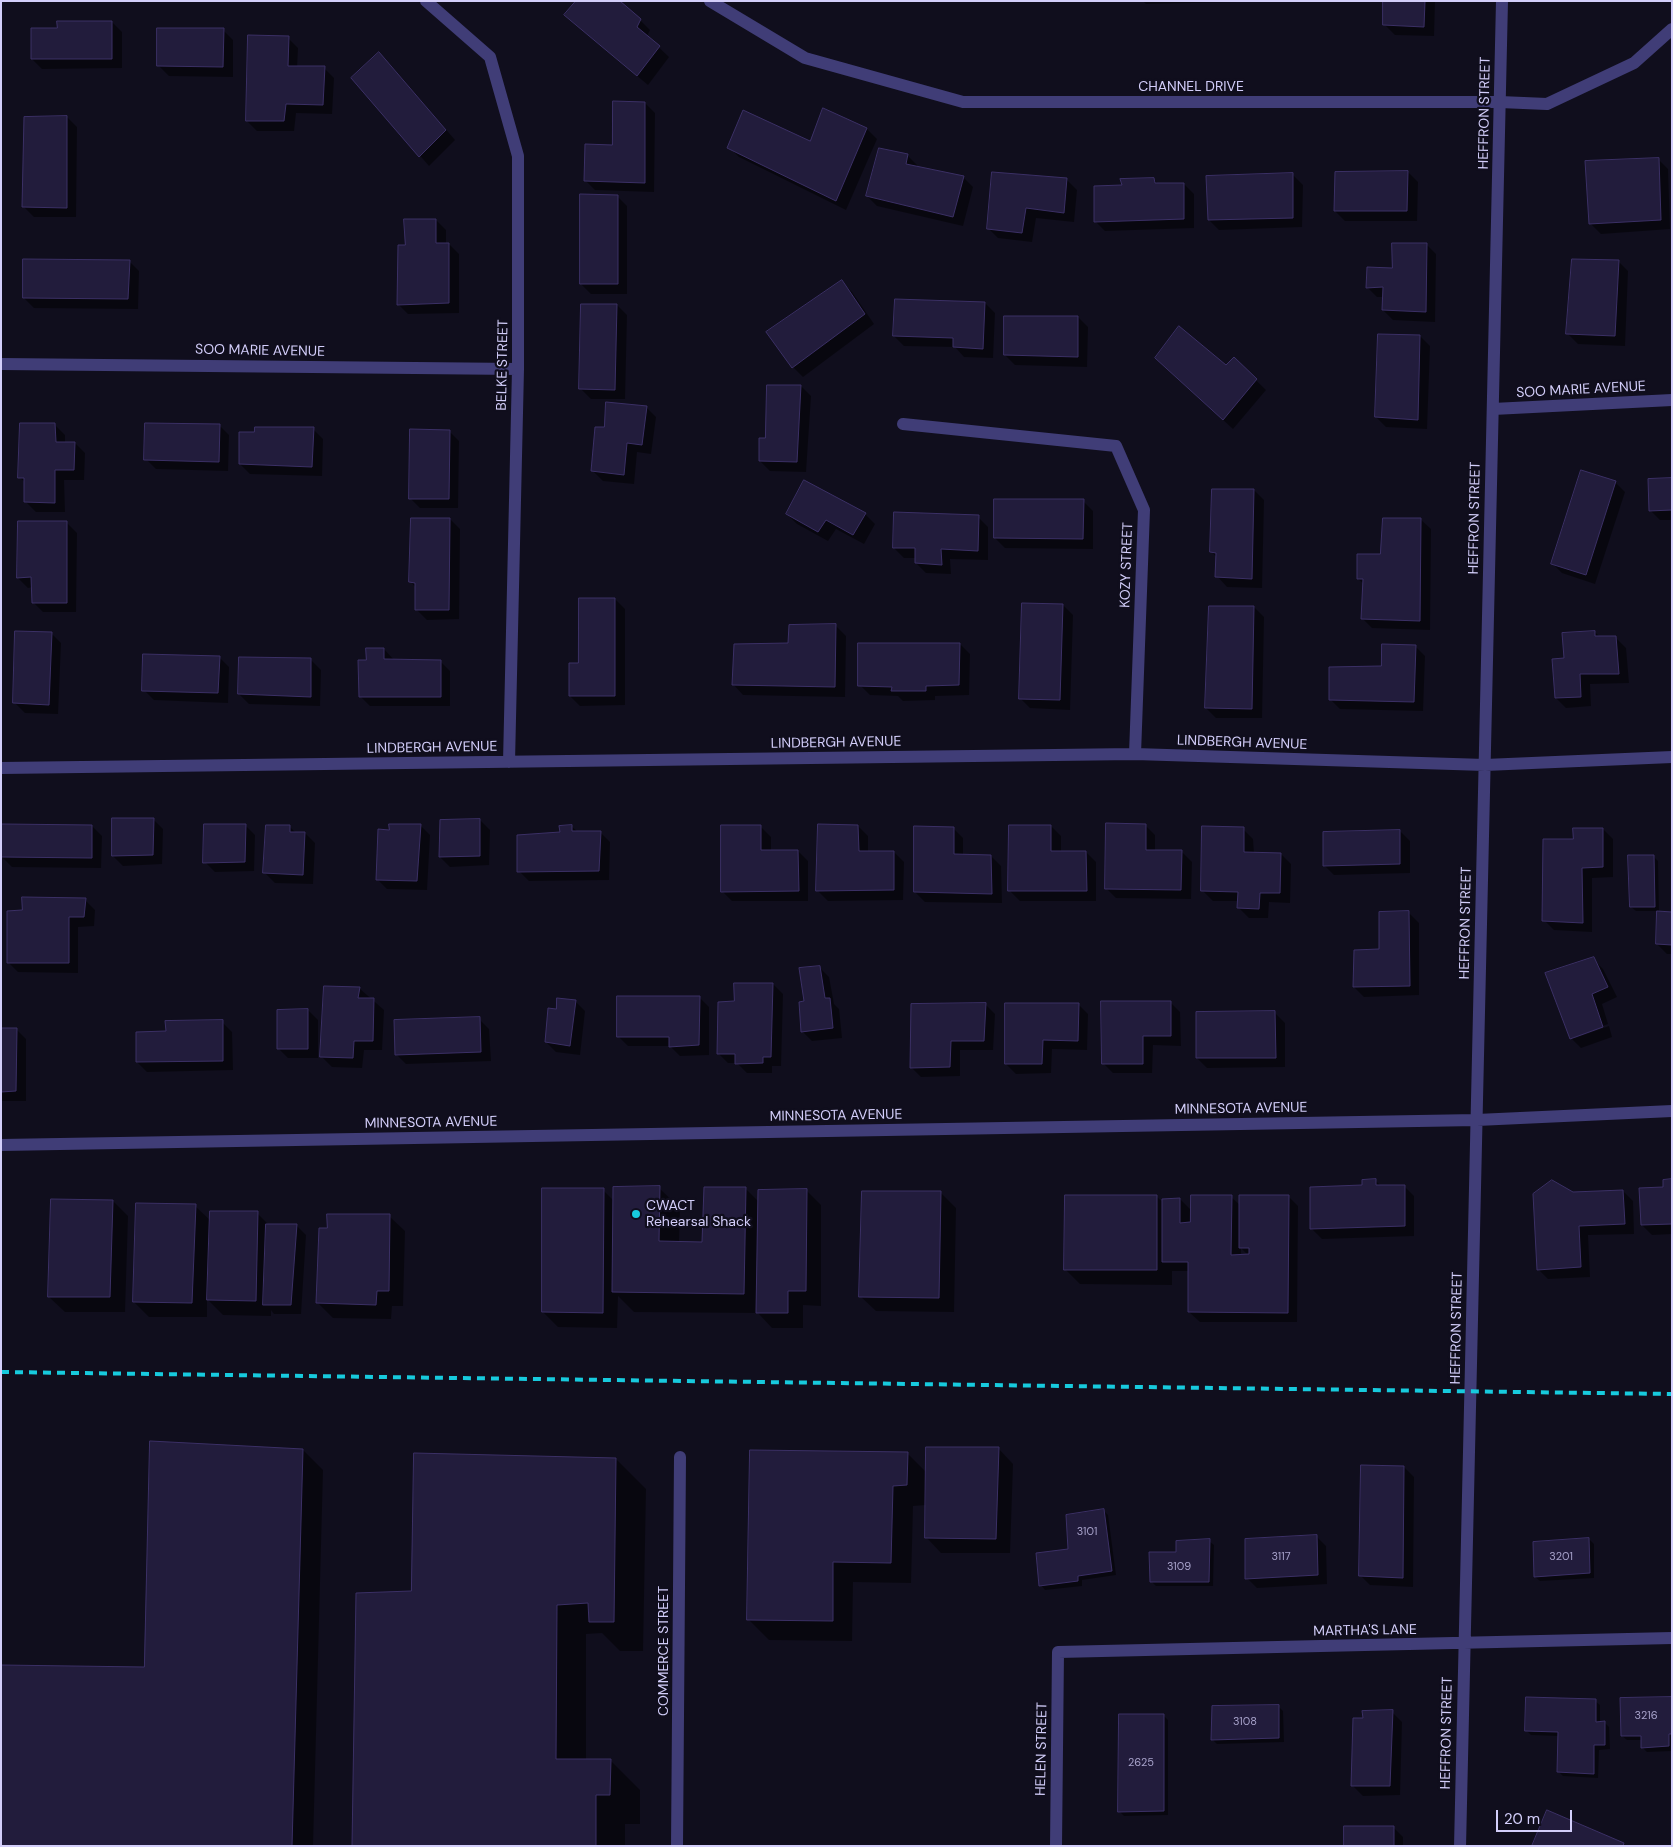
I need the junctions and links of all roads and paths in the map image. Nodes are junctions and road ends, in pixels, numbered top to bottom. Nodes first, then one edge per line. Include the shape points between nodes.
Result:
1 (426, 1) edge
2 (710, 1) edge
3 (1502, 1) edge
4 (1672, 29) edge
5 (1500, 102) junction
6 (1, 364) edge
7 (518, 369) junction
8 (1672, 400) edge
9 (1493, 409) junction
10 (903, 424) dead end
11 (1135, 754) junction
12 (1672, 757) edge
13 (509, 762) junction
14 (1485, 765) junction
15 (1, 768) edge
16 (1672, 1111) edge
17 (1476, 1120) junction
18 (1, 1145) edge
19 (680, 1457) dead end
20 (1672, 1638) edge
21 (1465, 1643) junction
22 (1058, 1652) joint
23 (677, 1846) edge
24 (1056, 1846) edge
25 (1460, 1846) edge

1 - 7 street, BELKE STREET via 490,57 518,156
2 - 5 street, CHANNEL DRIVE via 804,58 963,102
3 - 5 street, HEFFRON STREET
4 - 5 street, CHANNEL DRIVE via 1634,63 1547,104
5 - 9 street, HEFFRON STREET
6 - 7 street, SOO MARIE AVENUE
7 - 13 street, BELKE STREET
8 - 9 street, SOO MARIE AVENUE
9 - 14 street, HEFFRON STREET
10 - 11 street, KOZY STREET via 1116,446 1144,510
11 - 13 street, LINDBERGH AVENUE
11 - 14 street, LINDBERGH AVENUE
12 - 14 street, LINDBERGH AVENUE
13 - 15 street, LINDBERGH AVENUE
14 - 17 street, HEFFRON STREET
16 - 17 street, MINNESOTA AVENUE
17 - 18 street, MINNESOTA AVENUE
17 - 21 street, HEFFRON STREET
19 - 23 street, COMMERCE STREET
20 - 21 street, MARTHA'S LANE
21 - 22 street, MARTHA'S LANE
21 - 25 street, HEFFRON STREET
22 - 24 street, HELEN STREET

